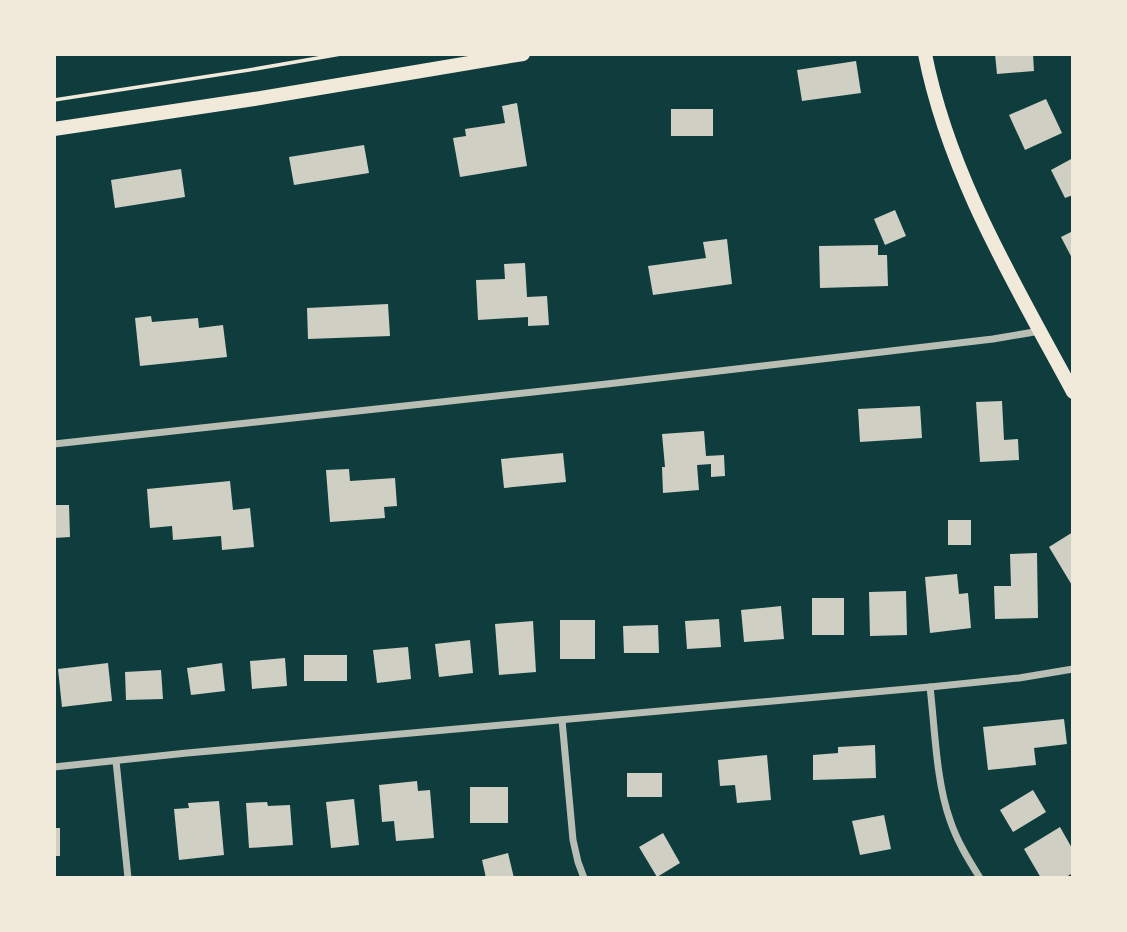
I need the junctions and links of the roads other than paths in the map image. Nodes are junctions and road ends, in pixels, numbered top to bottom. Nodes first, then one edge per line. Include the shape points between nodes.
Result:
1 (523, 54) edge
2 (925, 54) edge
3 (54, 130) edge
4 (1041, 331) junction
5 (1073, 392) edge
6 (54, 444) edge
7 (1073, 668) edge
8 (930, 687) junction
9 (562, 720) junction
10 (116, 761) junction
11 (54, 767) edge
12 (128, 878) edge
13 (584, 878) edge
14 (980, 878) edge

1 - 3 main road
2 - 4 main road via 947,138 963,177
4 - 5 main road
4 - 6 street
7 - 8 street
8 - 9 street
8 - 14 street via 941,786 963,851
9 - 10 street
9 - 13 street via 573,840
10 - 11 street
10 - 12 street

